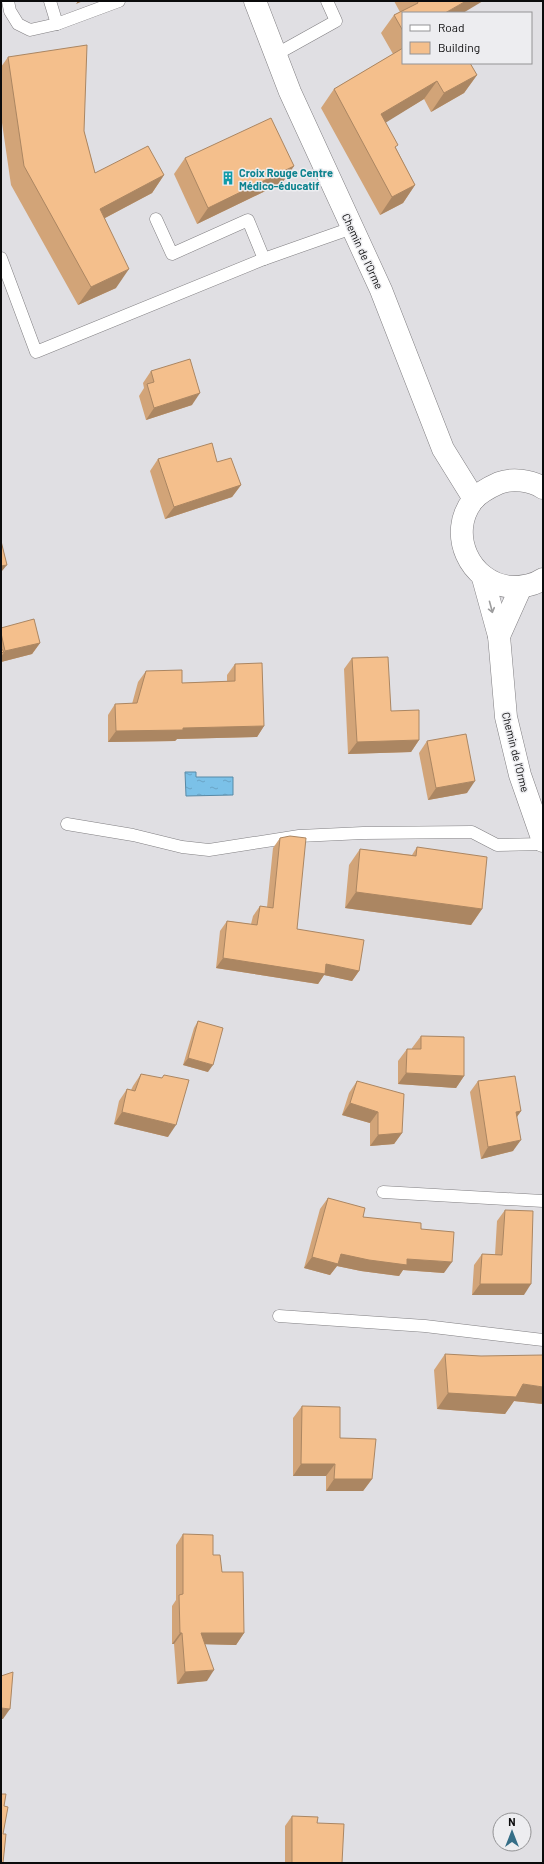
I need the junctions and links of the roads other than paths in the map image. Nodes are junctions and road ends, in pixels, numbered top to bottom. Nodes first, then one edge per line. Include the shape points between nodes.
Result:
1 (8, 1) edge
2 (50, 1) edge
3 (120, 1) edge
4 (255, 1) edge
5 (328, 1) edge
6 (57, 24) junction
7 (275, 56) junction
8 (156, 219) dead end
9 (352, 228) junction
10 (1, 258) edge
11 (264, 259) junction
12 (543, 488) edge
13 (474, 499) junction
14 (483, 578) junction
15 (543, 579) edge
16 (521, 587) junction
17 (499, 636) junction
18 (539, 815) edge
19 (67, 824) dead end
20 (543, 842) edge
21 (383, 1192) dead end
22 (543, 1201) edge
23 (279, 1316) dead end
24 (543, 1340) edge

1 - 6 lane via 10,11 18,24 30,30
2 - 6 lane
3 - 6 lane
4 - 7 street, Chemin de l'Orme
5 - 7 lane via 336,22
7 - 9 street, Chemin de l'Orme
8 - 11 lane via 172,254 248,220
9 - 11 lane
9 - 13 street, Chemin de l'Orme via 381,290 443,449
10 - 11 lane via 36,352
12 - 13 street via 522,480 504,481 487,488
13 - 14 street via 464,516 461,534 464,552
14 - 16 street via 501,586
14 -> 17 street, Chemin de l'Orme
15 - 16 street via 538,583
16 - 17 street, Chemin de l'Orme
17 - 18 street, Chemin de l'Orme via 506,717 520,775
18 - 20 street, Chemin de l'Orme
19 - 20 lane via 209,850 299,836 363,833 472,832 497,845
21 - 22 lane
23 - 24 lane via 425,1326

